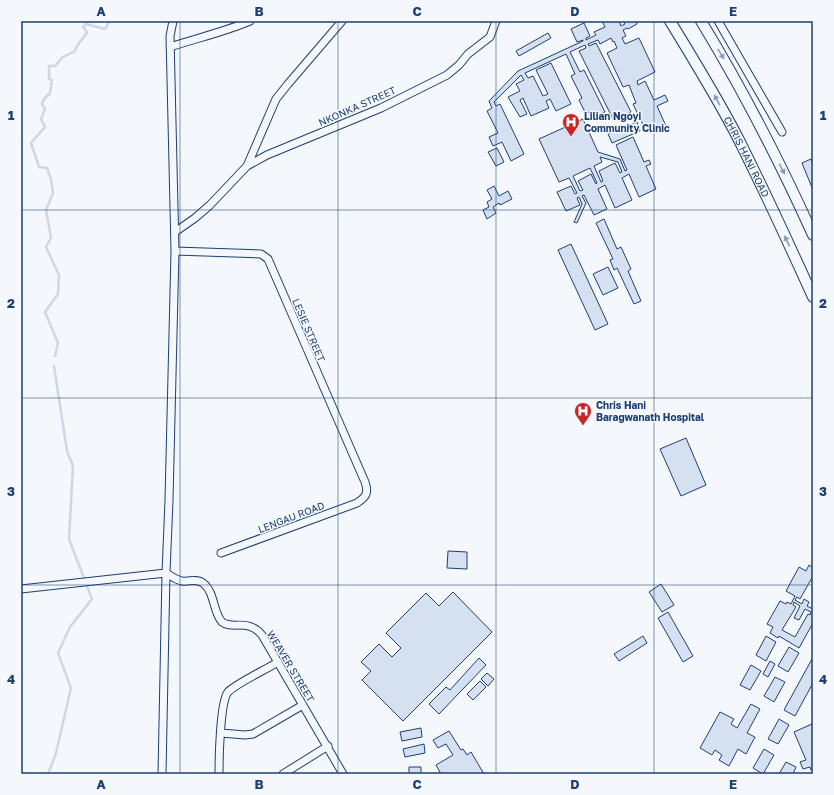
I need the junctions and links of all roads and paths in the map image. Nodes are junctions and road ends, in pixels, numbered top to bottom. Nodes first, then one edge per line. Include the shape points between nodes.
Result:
1 (173, 21) edge
2 (250, 21) edge
3 (342, 21) edge
4 (496, 21) edge
5 (670, 21) edge
6 (700, 21) edge
7 (718, 21) edge
8 (170, 47) junction
9 (782, 132) dead end
10 (247, 166) junction
11 (175, 232) junction
12 (813, 236) edge
13 (175, 251) junction
14 (810, 285) edge
15 (813, 297) edge
16 (366, 496) joint
17 (221, 554) dead end
18 (166, 573) junction
19 (21, 589) edge
20 (278, 662) junction
21 (303, 705) junction
22 (221, 733) junction
23 (328, 746) junction
24 (162, 774) edge
25 (219, 774) edge
26 (283, 774) edge
27 (343, 774) edge

1 - 8 street
2 - 8 street
3 - 10 street via 276,99
4 - 10 street, NKONKA STREET via 490,37 447,75 381,108 267,155
14 -> 5 main road, CHRIS HANI ROAD via 738,139
6 -> 12 main road via 726,63 768,142
7 - 9 street
8 - 11 street
10 - 11 street via 210,205
11 - 13 street
13 - 16 street, LESIE STREET via 261,254 268,259 365,482
13 - 18 street
14 - 15 main road, CHRIS HANI ROAD
16 - 17 street, LENGAU ROAD via 356,503
18 - 19 street
18 - 20 street, WEAVER STREET via 182,581 196,580 204,583 221,620 257,630
18 - 24 street
20 - 21 street, WEAVER STREET
20 - 22 street via 228,693
21 - 22 street via 253,734
21 - 23 street, WEAVER STREET
22 - 25 street
23 - 26 street
23 - 27 street, WEAVER STREET

